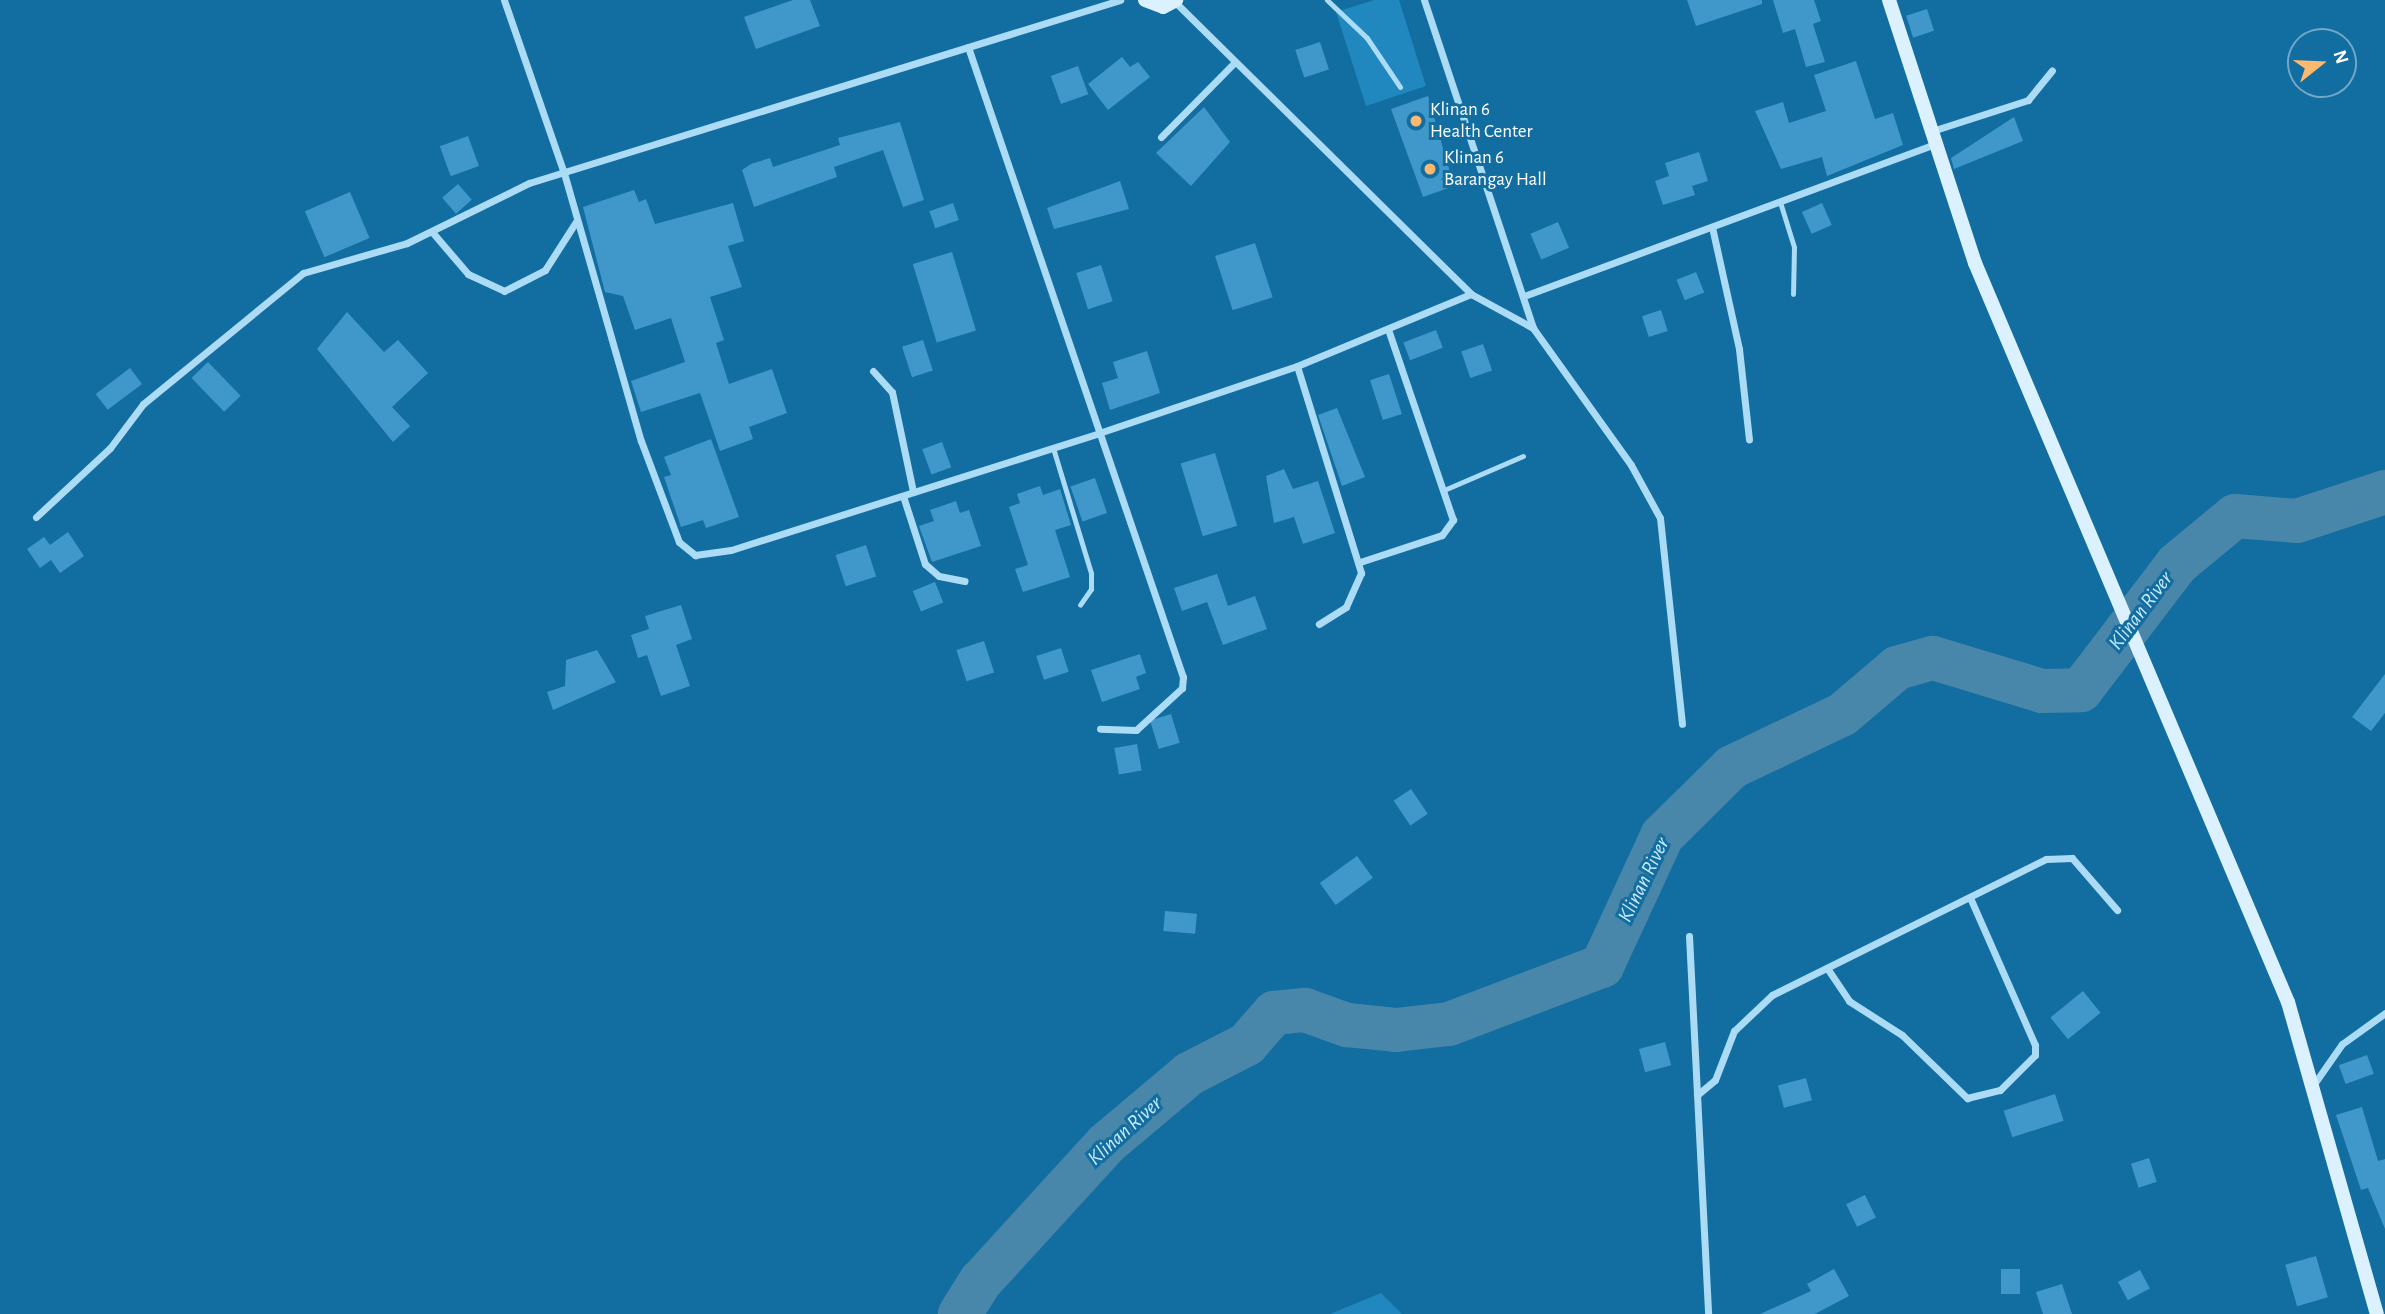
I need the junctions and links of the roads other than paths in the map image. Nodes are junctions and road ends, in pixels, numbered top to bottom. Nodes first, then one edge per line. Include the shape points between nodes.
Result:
1 (504, 0) edge
2 (1119, 0) edge
3 (1145, 0) edge
4 (1327, 0) edge
5 (1424, 0) edge
6 (1889, 0) edge
7 (1175, 1) edge
8 (968, 47) junction
9 (1233, 64) junction
10 (2052, 70) dead end
11 (1400, 87) dead end
12 (1161, 137) dead end
13 (1933, 138) junction
14 (564, 173) junction
15 (1780, 202) junction
16 (577, 219) junction
17 (1712, 227) junction
18 (433, 233) junction
19 (1471, 294) junction
20 (1793, 294) dead end
21 (1524, 296) junction
22 (1533, 328) junction
23 (1388, 329) junction
24 (1297, 366) junction
25 (873, 371) dead end
26 (1099, 433) junction
27 (1749, 439) dead end
28 (1053, 448) junction
29 (1523, 456) dead end
30 (1444, 490) junction
31 (913, 492) junction
32 (903, 496) junction
33 (36, 517) dead end
34 (1360, 562) junction
35 (965, 580) dead end
36 (1080, 605) dead end
37 (1319, 624) dead end
38 (1682, 724) dead end
39 (1100, 729) dead end
40 (1972, 900) junction
41 (2117, 910) dead end
42 (1689, 936) dead end
43 (1827, 968) junction
44 (2385, 1013) edge
45 (2314, 1084) junction
46 (1697, 1095) junction
47 (1709, 1314) edge
48 (2377, 1314) edge

1 - 14 street
2 - 8 street
3 - 7 street via 1163,7
4 - 11 lane via 1367,38
5 - 21 street
6 - 13 street
7 - 9 street
8 - 14 street
8 - 26 street
9 - 12 street
9 - 19 street
10 - 13 street via 2028,100
13 - 15 street
13 - 45 street via 1975,263 2288,1002
14 - 16 street
14 - 18 street via 500,194
15 - 17 street
15 - 20 lane via 1794,247
16 - 18 street via 545,270 504,291 468,274
16 - 32 street via 641,441 687,550 705,556 731,550
17 - 21 street
17 - 27 street via 1739,349
18 - 33 street via 303,273 272,292 143,404 110,448
19 - 22 street
19 - 23 street
21 - 22 street
22 - 38 street via 1632,465 1660,518
23 - 24 street
23 - 30 street
24 - 26 street
24 - 34 street
25 - 31 street via 892,392
26 - 28 street
26 - 39 street via 1183,677 1182,688 1136,730
28 - 31 street
28 - 36 lane via 1091,573 1091,589
29 - 30 lane
30 - 34 street via 1451,529
31 - 32 street
32 - 35 street via 925,564 939,576
34 - 37 street via 1346,607
40 - 41 street via 2059,856 2072,858
40 - 43 street
40 - 43 street via 2035,1045 2035,1055 2000,1090 1968,1098 1902,1035 1849,1001
42 - 46 street
43 - 46 street via 1749,1011 1715,1080
44 - 45 street via 2342,1044
45 - 48 street
46 - 47 street

